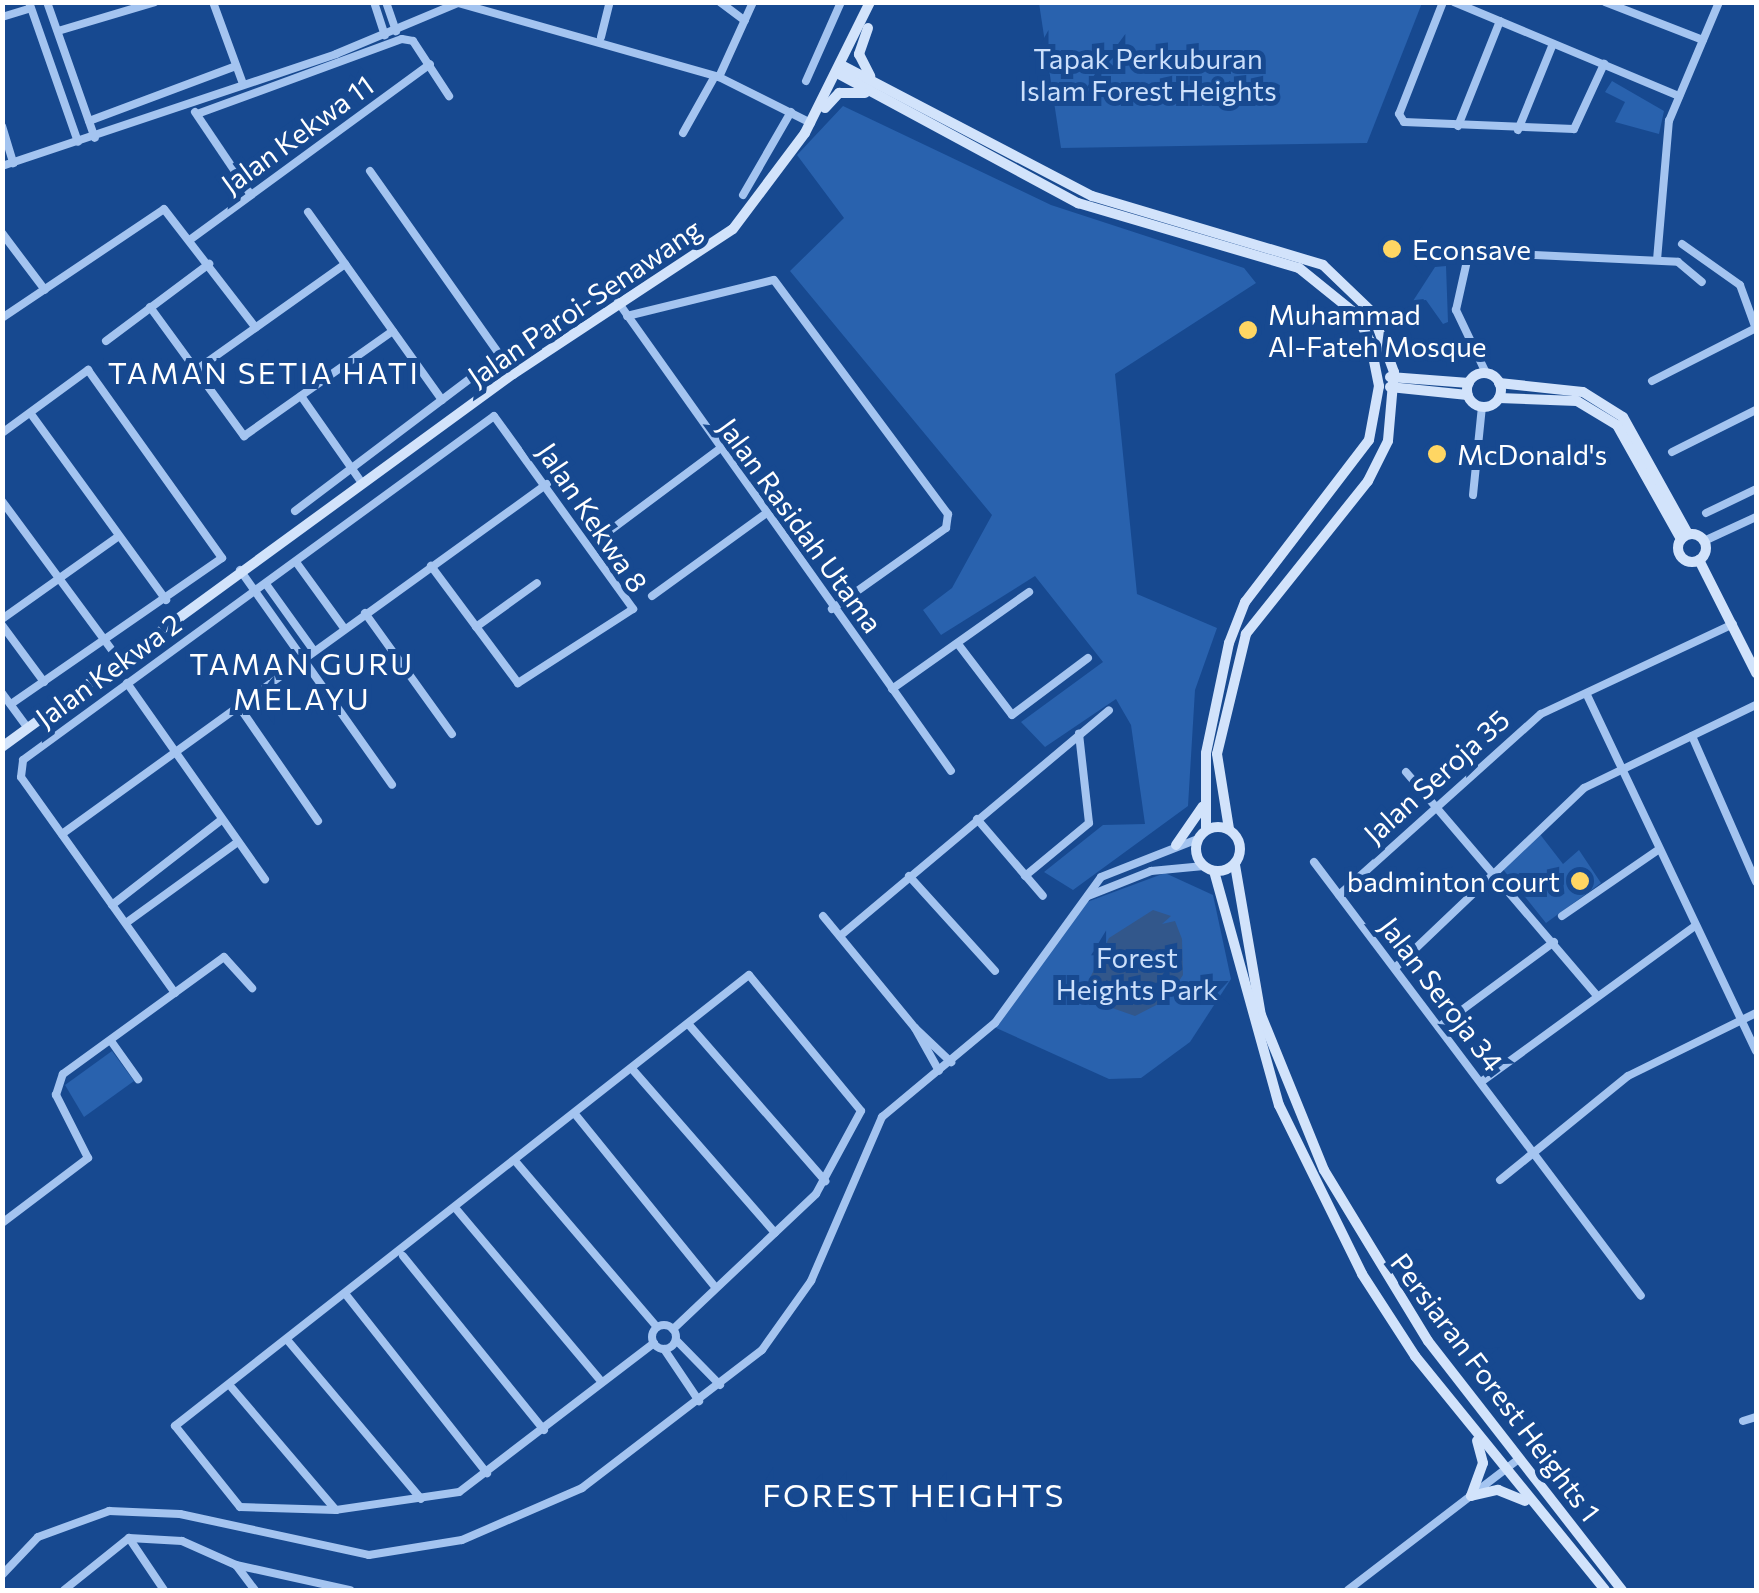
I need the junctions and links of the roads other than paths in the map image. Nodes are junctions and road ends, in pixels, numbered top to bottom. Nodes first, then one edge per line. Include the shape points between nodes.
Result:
1 (47, 2) edge
2 (155, 2) edge
3 (214, 2) edge
4 (374, 2) edge
5 (386, 2) edge
6 (530, 2) edge
7 (610, 2) edge
8 (720, 2) edge
9 (753, 2) edge
10 (841, 2) edge
11 (872, 2) edge
12 (1443, 2) edge
13 (1454, 2) edge
14 (1605, 2) edge
15 (1719, 2) edge
16 (30, 5) edge
17 (2, 17) edge
18 (526, 17) junction
19 (745, 20) junction
20 (1500, 21) junction
21 (58, 31) junction
22 (396, 31) junction
23 (385, 35) junction
24 (601, 37) junction
25 (1704, 40) junction
26 (1553, 44) junction
27 (430, 64) junction
28 (1604, 64) junction
29 (236, 66) junction
30 (841, 70) junction
31 (717, 77) junction
32 (806, 81) dead end
33 (242, 84) junction
34 (883, 87) junction
35 (449, 96) dead end
36 (1679, 96) junction
37 (190, 104) junction
38 (899, 107) junction
39 (791, 112) junction
40 (197, 114) junction
41 (89, 121) junction
42 (2, 126) edge
43 (1458, 126) junction
44 (808, 128) junction
45 (1518, 130) junction
46 (684, 133) dead end
47 (95, 138) junction
48 (78, 142) junction
49 (14, 163) junction
50 (2, 166) edge
51 (370, 170) dead end
52 (742, 195) dead end
53 (250, 196) junction
54 (308, 212) dead end
55 (2, 233) edge
56 (191, 239) junction
57 (1682, 244) dead end
58 (1658, 260) junction
59 (208, 264) junction
60 (344, 264) junction
61 (1702, 282) dead end
62 (45, 290) junction
63 (618, 302) junction
64 (150, 307) junction
65 (627, 316) junction
66 (2, 318) edge
67 (256, 328) junction
68 (1756, 328) edge
69 (393, 331) junction
70 (106, 340) dead end
71 (500, 356) junction
72 (196, 370) junction
73 (1486, 373) junction
74 (513, 374) junction
75 (1379, 381) junction
76 (1652, 381) dead end
77 (1394, 382) junction
78 (1499, 383) junction
79 (1468, 389) junction
80 (301, 396) junction
81 (1499, 398) junction
82 (442, 400) junction
83 (1482, 406) junction
84 (1756, 410) edge
85 (31, 414) junction
86 (494, 416) joint
87 (2, 433) edge
88 (718, 450) junction
89 (1672, 452) dead end
90 (352, 468) junction
91 (362, 483) junction
92 (547, 484) junction
93 (1756, 489) edge
94 (1473, 495) dead end
95 (2, 500) edge
96 (295, 512) dead end
97 (1706, 512) dead end
98 (764, 515) junction
99 (14, 516) junction
100 (1756, 516) edge
101 (2, 524) edge
102 (608, 532) dead end
103 (119, 536) junction
104 (1684, 536) junction
105 (1704, 541) junction
106 (1699, 560) junction
107 (296, 562) junction
108 (431, 566) junction
109 (240, 570) junction
110 (59, 579) junction
111 (537, 583) dead end
112 (266, 584) junction
113 (255, 592) junction
114 (1030, 592) dead end
115 (652, 596) dead end
116 (166, 600) junction
117 (832, 609) junction
118 (364, 613) junction
119 (2, 622) edge
120 (1733, 624) junction
121 (476, 627) junction
122 (344, 628) junction
123 (105, 643) junction
124 (958, 644) junction
125 (314, 650) junction
126 (116, 657) junction
127 (304, 658) junction
128 (1088, 658) dead end
129 (1756, 673) edge
130 (44, 682) junction
131 (128, 683) junction
132 (892, 688) junction
133 (2, 692) edge
134 (1587, 695) junction
135 (10, 704) junction
136 (1756, 704) edge
137 (238, 705) junction
138 (1109, 710) dead end
139 (27, 727) junction
140 (452, 734) dead end
141 (1079, 734) junction
142 (1692, 736) junction
143 (2, 747) edge
144 (174, 752) junction
145 (1621, 767) junction
146 (951, 772) dead end
147 (1406, 772) dead end
148 (392, 785) dead end
149 (1206, 788) junction
150 (1435, 807) junction
151 (977, 819) junction
152 (222, 820) junction
153 (318, 821) dead end
154 (1229, 830) junction
155 (62, 834) junction
156 (1202, 835) junction
157 (238, 842) junction
158 (1176, 845) junction
159 (1658, 850) junction
160 (1314, 862) dead end
161 (1235, 865) junction
162 (1209, 869) junction
163 (1497, 871) junction
164 (908, 876) junction
165 (1025, 876) junction
166 (265, 878) dead end
167 (1756, 882) edge
168 (1044, 896) dead end
169 (1339, 896) junction
170 (1084, 898) junction
171 (112, 905) junction
172 (824, 916) dead end
173 (1562, 916) dead end
174 (126, 924) junction
175 (1696, 926) junction
176 (840, 936) junction
177 (1554, 942) junction
178 (1395, 968) junction
179 (996, 971) dead end
180 (252, 988) dead end
181 (175, 992) junction
182 (1597, 996) junction
183 (1756, 1013) edge
184 (1742, 1021) junction
185 (690, 1026) junction
186 (1439, 1027) junction
187 (915, 1028) junction
188 (111, 1041) junction
189 (1756, 1051) edge
190 (952, 1062) junction
191 (633, 1070) junction
192 (939, 1071) junction
193 (138, 1079) dead end
194 (1481, 1082) junction
195 (575, 1114) junction
196 (1534, 1154) junction
197 (516, 1162) junction
198 (1500, 1180) dead end
199 (825, 1182) junction
200 (456, 1210) junction
201 (2, 1223) edge
202 (775, 1233) junction
203 (403, 1256) junction
204 (715, 1287) junction
205 (347, 1296) junction
206 (1641, 1296) dead end
207 (657, 1327) junction
208 (673, 1329) junction
209 (676, 1340) junction
210 (289, 1342) junction
211 (654, 1343) junction
212 (664, 1349) junction
213 (600, 1380) junction
214 (720, 1386) junction
215 (232, 1388) junction
216 (698, 1402) junction
217 (1756, 1417) edge
218 (1743, 1421) dead end
219 (1470, 1427) junction
220 (544, 1430) junction
221 (1519, 1459) junction
222 (1507, 1469) junction
223 (487, 1473) junction
224 (1472, 1496) junction
225 (421, 1498) junction
226 (336, 1510) junction
227 (1538, 1511) junction
228 (128, 1538) junction
229 (236, 1565) junction
230 (2, 1574) edge
231 (68, 1589) edge
232 (164, 1590) edge
233 (254, 1590) edge
234 (350, 1590) edge
235 (1348, 1590) edge
236 (1605, 1590) edge
237 (1622, 1590) edge

1 - 21 street
2 - 21 street
3 - 29 street
4 - 23 street
5 - 22 street
6 - 18 street
7 - 24 street
8 - 19 street
9 - 19 street
10 - 32 street
11 - 30 street, Jalan Paroi-Senawang
11 - 34 street via 860,59
12 - 43 street via 1399,116
13 - 20 street
14 - 25 street
15 - 25 street
16 - 17 street
16 - 48 street
18 - 22 street via 458,3
18 - 24 street
19 - 31 street
20 - 26 street
20 - 43 street
21 - 41 street
22 - 23 street
23 - 33 street
24 - 31 street
25 - 36 street
26 - 28 street
26 - 45 street
27 - 35 street
27 - 40 street via 402,39
27 - 53 street, Jalan Kekwa 11
28 - 36 street
28 - 45 street via 1574,130
29 - 33 street
29 - 41 street
30 - 34 street
30 - 38 street
30 - 44 street, Jalan Paroi-Senawang
31 - 39 street
31 - 46 street
33 - 37 street
34 - 77 street via 1092,196 1323,265 1372,312
36 - 58 street
37 - 40 street
37 - 47 street
38 - 44 street via 850,90
38 - 75 street via 1102,213 1320,280 1356,314
39 - 44 street
39 - 52 street
40 - 53 street
41 - 47 street
42 - 49 street
43 - 45 street
44 - 63 street, Jalan Paroi-Senawang via 746,218
47 - 48 street
48 - 49 street
49 - 50 street
51 - 71 street
53 - 56 street, Jalan Kekwa 11
54 - 60 street
55 - 62 street
56 - 59 street
56 - 62 street via 170,212
57 - 68 street via 1740,286
58 - 61 street via 1686,265
58 - 73 street via 1516,248 1465,254 1456,310
59 - 64 street
59 - 67 street
60 - 67 street
60 - 69 street
62 - 66 street
63 - 65 street, Jalan Rasidah Utama
63 - 74 street, Jalan Paroi-Senawang
64 - 70 street
64 - 72 street
65 - 88 street, Jalan Rasidah Utama
65 - 117 street via 774,280 948,514 946,528
67 - 72 street
68 - 76 street
69 - 80 street
69 - 82 street
71 - 74 street
71 - 82 street
72 - 80 street via 244,436
73 - 78 street
73 - 79 street
74 - 91 street, Jalan Paroi-Senawang
75 - 77 street
75 - 149 street via 1357,462 1234,626
77 - 79 street
77 - 154 street via 1378,464 1246,634 1217,754
78 - 81 street
78 - 104 street via 1583,392 1630,423
79 - 83 street
80 - 90 street
81 - 83 street
81 - 104 street via 1577,401 1617,425
82 - 90 street
83 - 94 street
84 - 89 street
85 - 87 street
85 - 103 street
85 - 116 street via 88,370 94,375 221,553
86 - 92 street, Jalan Kekwa 8
86 - 107 street, Jalan Kekwa 2
88 - 98 street, Jalan Rasidah Utama
88 - 102 street
90 - 91 street
90 - 96 street
91 - 109 street, Jalan Paroi-Senawang
92 - 108 street
92 - 121 street, Jalan Kekwa 8 via 632,609 518,683
93 - 97 street
95 - 99 street
98 - 115 street
98 - 117 street, Jalan Rasidah Utama
99 - 101 street
99 - 110 street
100 - 105 street
103 - 110 street
103 - 116 street
104 - 105 street
104 - 106 street via 1680,556
105 - 106 street
106 - 120 street
107 - 112 street, Jalan Kekwa 2
107 - 122 street
108 - 118 street
108 - 121 street, Jalan Kekwa 8
109 - 113 street
109 - 126 street, Jalan Paroi-Senawang
110 - 119 street
110 - 123 street
111 - 121 street
112 - 113 street, Jalan Kekwa 2
112 - 125 street
113 - 127 street
113 - 131 street, Jalan Kekwa 2
114 - 124 street
116 - 123 street
117 - 132 street, Jalan Rasidah Utama
118 - 122 street
118 - 140 street
119 - 130 street
120 - 129 street
120 - 134 street, Jalan Seroja 35
122 - 125 street
123 - 126 street
123 - 130 street
124 - 128 street via 1016,715
124 - 132 street
125 - 127 street
126 - 139 street, Jalan Paroi-Senawang
127 - 137 street
127 - 148 street
130 - 135 street
131 - 144 street
131 - 155 street, Jalan Kekwa 2 via 18,768
132 - 146 street, Jalan Rasidah Utama
133 - 135 street
134 - 145 street
134 - 150 street, Jalan Seroja 35 via 1510,735
135 - 139 street
136 - 142 street
137 - 144 street
137 - 153 street
138 - 141 street
139 - 143 street, Jalan Paroi-Senawang
141 - 151 street
141 - 165 street via 1089,823
142 - 145 street
142 - 167 street
144 - 152 street
144 - 155 street
145 - 159 street
145 - 163 street via 1584,788
147 - 150 street
149 - 156 street
149 - 158 street via 1196,824
150 - 163 street
150 - 169 street, Jalan Seroja 35
151 - 164 street
151 - 165 street
152 - 157 street
152 - 171 street
154 - 156 street
154 - 161 street, Persiaran Forest Heights 1 via 1240,843
155 - 171 street, Jalan Kekwa 2
156 - 158 street
156 - 162 street, Persiaran Forest Heights 1
157 - 166 street
157 - 174 street
158 - 170 street via 1102,877
159 - 173 street
159 - 175 street
160 - 169 street, Jalan Seroja 34
161 - 162 street
161 - 221 street, Persiaran Forest Heights 1 via 1262,1014 1304,1131 1395,1294
162 - 170 street via 1150,871
162 - 219 street, Persiaran Forest Heights 1 via 1245,1005 1294,1144 1390,1320
163 - 177 street
163 - 178 street
164 - 176 street
164 - 179 street
165 - 168 street
169 - 178 street, Jalan Seroja 34
170 - 190 street via 995,1023
171 - 174 street, Jalan Kekwa 2
172 - 176 street
174 - 181 street, Jalan Kekwa 2
175 - 182 street
175 - 184 street
176 - 187 street
177 - 182 street
177 - 186 street
178 - 186 street, Jalan Seroja 34
180 - 181 street via 230,958
181 - 188 street
182 - 194 street
183 - 184 street
184 - 189 street
184 - 196 street via 1628,1076
185 - 191 street
185 - 199 street
185 - 199 street via 749,975 861,1111
186 - 194 street, Jalan Seroja 34
187 - 190 street
187 - 192 street
188 - 193 street
188 - 201 street via 64,1074 56,1095 88,1158
190 - 192 street
191 - 195 street
191 - 202 street
192 - 214 street via 882,1117 803,1297
194 - 196 street, Jalan Seroja 34
195 - 197 street
195 - 204 street
196 - 198 street
196 - 206 street, Jalan Seroja 34
197 - 200 street
197 - 207 street
199 - 202 street
200 - 203 street
200 - 213 street
202 - 204 street
203 - 205 street
203 - 220 street
204 - 208 street
205 - 210 street
205 - 223 street
207 - 208 street
207 - 211 street
208 - 209 street
209 - 212 street
209 - 214 street
210 - 215 street
210 - 225 street
211 - 212 street
211 - 213 street
212 - 216 street
213 - 220 street
214 - 216 street
215 - 226 street
215 - 226 street via 175,1426 240,1507
216 - 230 street via 548,1508 462,1540 332,1552 180,1514 109,1511 38,1537
217 - 218 street
219 - 222 street, Persiaran Forest Heights 1
219 - 224 street via 1483,1463
220 - 223 street
221 - 222 street
221 - 237 street, Persiaran Forest Heights 1
222 - 224 street
222 - 227 street, Persiaran Forest Heights 1
223 - 225 street via 459,1492
224 - 227 street via 1514,1493
224 - 235 street
225 - 226 street
227 - 236 street, Persiaran Forest Heights 1
228 - 229 street via 182,1541
228 - 231 street
228 - 232 street
229 - 233 street
229 - 234 street

